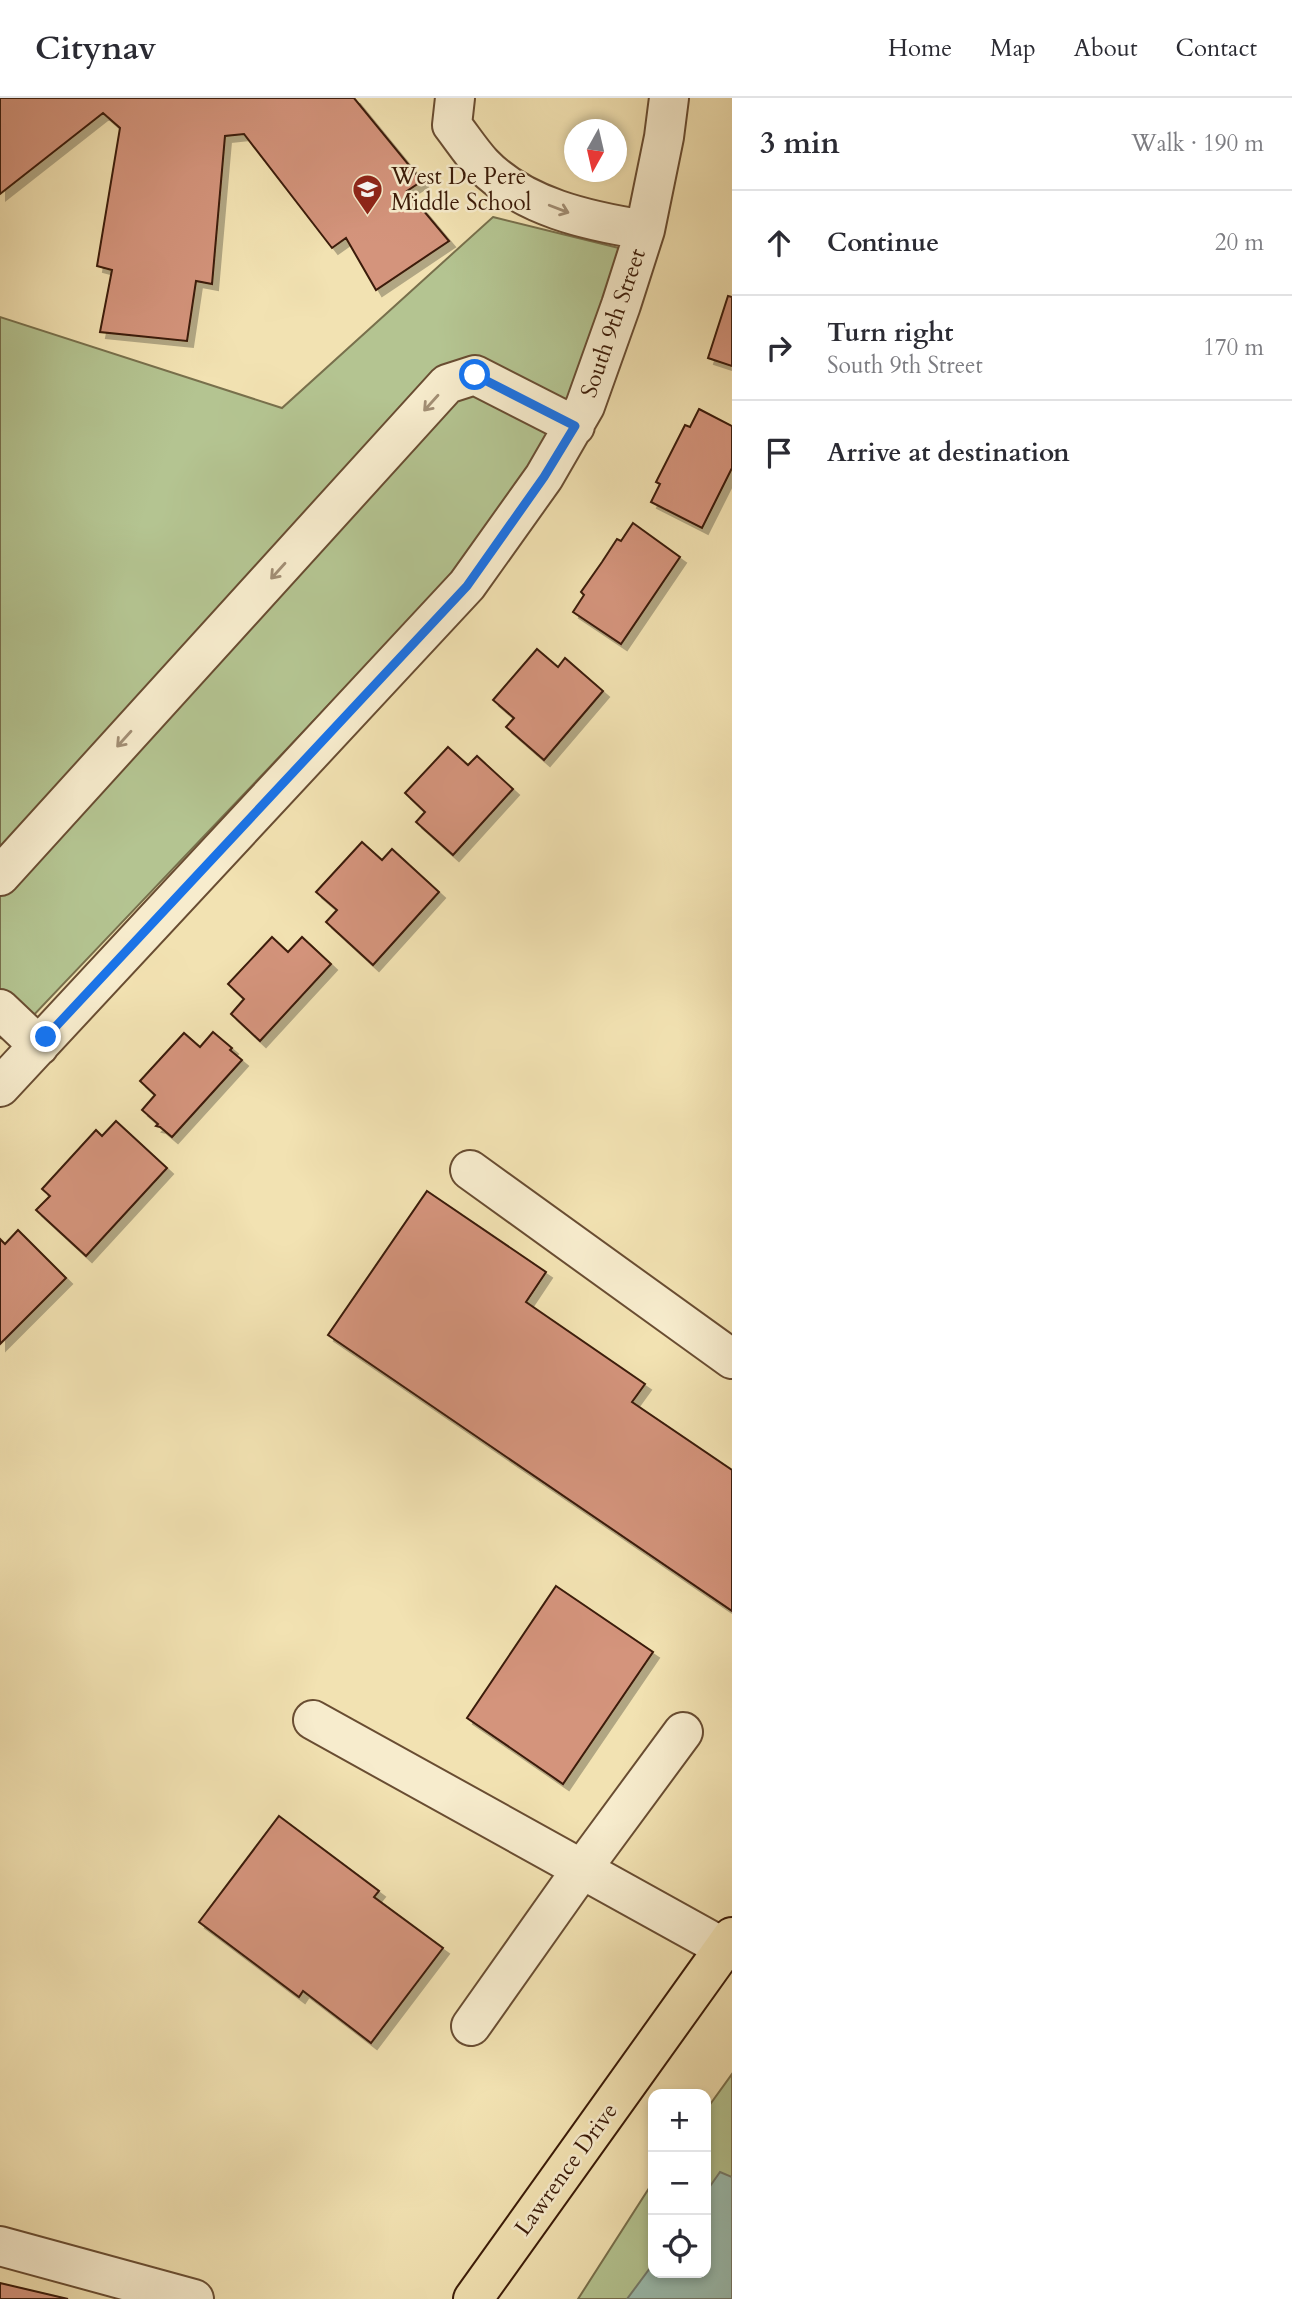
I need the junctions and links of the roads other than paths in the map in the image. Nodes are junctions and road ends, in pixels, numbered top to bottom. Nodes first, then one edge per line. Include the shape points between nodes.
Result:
1 (455, 98) edge
2 (670, 98) edge
3 (645, 230) junction
4 (575, 426) junction
5 (0, 876) edge
6 (0, 1009) edge
7 (38, 1046) junction
8 (0, 1087) edge
9 (470, 1170) dead end
10 (732, 1359) edge
11 (313, 1720) dead end
12 (683, 1732) dead end
13 (582, 1869) junction
14 (728, 1942) edge
15 (471, 2026) dead end
16 (0, 2246) edge
17 (194, 2299) edge
18 (473, 2299) edge

1 -> 3 street via 452,125 482,164 519,194 593,222
2 - 3 street, South 9th Street
3 - 4 street, South 9th Street
4 -> 5 street via 475,375 447,384
4 - 7 street, South 9th Street via 467,586
6 - 7 street
7 - 8 street, South 9th Street
9 - 10 street
11 - 13 street
12 - 13 street
13 - 14 street
13 - 15 street
14 - 18 main road, Lawrence Drive
16 - 17 street

